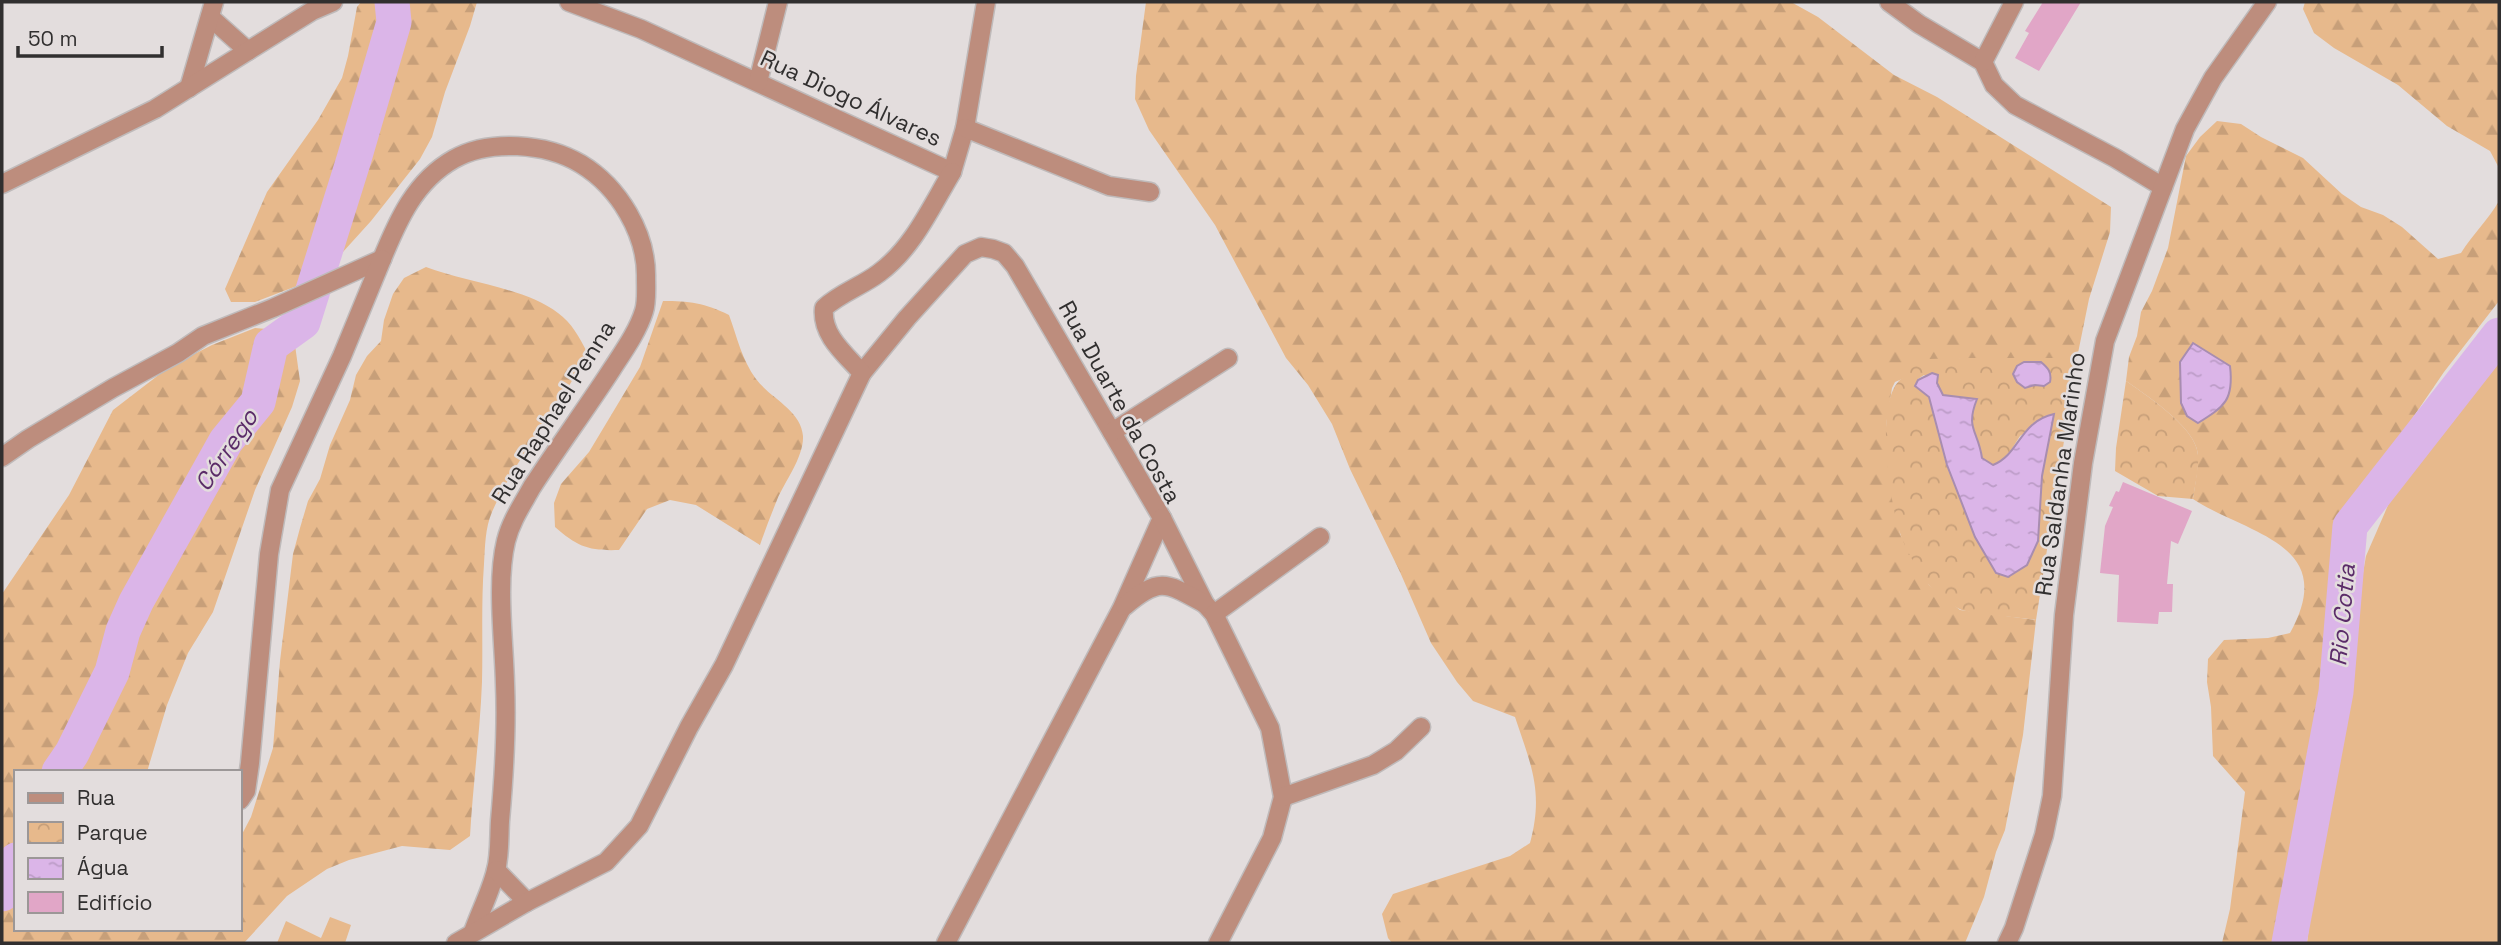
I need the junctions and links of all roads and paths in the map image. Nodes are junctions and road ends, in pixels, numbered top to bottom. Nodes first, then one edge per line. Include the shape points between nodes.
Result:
1 (333, 2) edge
2 (569, 2) edge
3 (778, 2) edge
4 (986, 2) edge
5 (1889, 2) edge
6 (2014, 2) edge
7 (2267, 2) edge
8 (212, 9) edge
9 (248, 51) junction
10 (1983, 62) junction
11 (758, 82) junction
12 (189, 88) junction
13 (965, 128) junction
14 (952, 172) junction
15 (2, 184) edge
16 (2163, 187) junction
17 (1150, 192) dead end
18 (382, 259) junction
19 (1228, 358) dead end
20 (862, 373) junction
21 (1112, 432) junction
22 (2, 457) edge
23 (1162, 518) junction
24 (1320, 537) dead end
25 (1122, 608) junction
26 (1209, 609) junction
27 (1421, 727) dead end
28 (242, 797) edge
29 (1283, 797) junction
30 (496, 870) junction
31 (527, 902) junction
32 (473, 932) junction
33 (456, 943) edge
34 (946, 943) edge
35 (1218, 943) edge
36 (2007, 943) edge

1 - 9 street
2 - 11 street, Rua Diogo Álvares
3 - 11 street
4 - 13 street, Rua Diogo Álvares
5 - 10 street
6 - 10 street
7 - 16 street, Rua Saldanha Marinho via 2213,78 2185,129
8 - 9 street
8 - 12 street
9 - 12 street
10 - 16 street via 1994,85 2015,105
11 - 14 street, Rua Diogo Álvares
12 - 15 street
13 - 14 street, Rua Diogo Álvares
13 - 17 street via 1109,186
14 - 20 street via 901,254 824,308 826,330
16 - 36 street, Rua Saldanha Marinho via 2102,355 2064,615 2052,796 2044,835
18 - 22 street via 203,336
18 - 28 street, Rua Raphael Penna via 280,490 250,763
18 - 30 street, Rua Raphael Penna via 399,217 422,183 453,159 472,151 511,146 543,150 580,163 608,186 632,218 643,248 644,311 626,347 515,515 506,541 502,607 506,715
19 - 21 street
20 - 21 street, Rua Duarte da Costa via 965,254 981,247 993,249 1004,253 1015,266
20 - 31 street, Rua Duarte da Costa via 724,666 639,826 606,862
21 - 23 street, Rua Duarte da Costa
23 - 25 street, Rua Duarte da Costa
23 - 26 street
24 - 26 street
25 - 26 street via 1156,585 1173,586
25 - 34 street, Rua Duarte da Costa
26 - 29 street via 1270,728
27 - 29 street via 1373,765
29 - 35 street via 1272,838
30 - 31 street
30 - 32 street, Rua Raphael Penna
31 - 32 street, Rua Duarte da Costa
32 - 33 street, Rua Duarte da Costa

